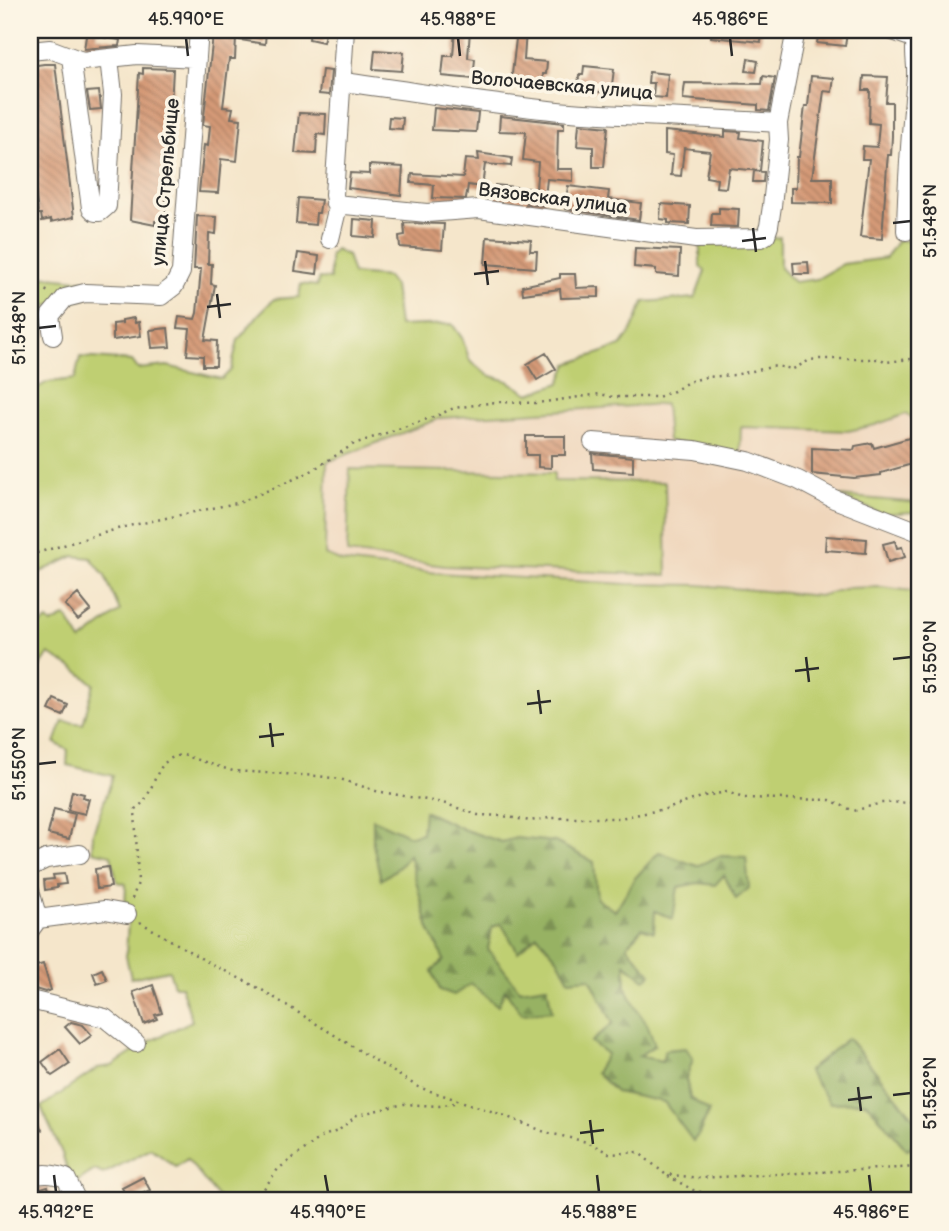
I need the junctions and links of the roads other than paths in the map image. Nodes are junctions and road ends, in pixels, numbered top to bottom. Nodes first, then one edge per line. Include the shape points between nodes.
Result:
1 (200, 30) edge
2 (345, 30) edge
3 (796, 30) edge
4 (890, 30) edge
5 (918, 39) edge
6 (30, 51) edge
7 (71, 57) junction
8 (109, 58) junction
9 (197, 58) junction
10 (342, 82) junction
11 (778, 123) junction
12 (335, 204) junction
13 (906, 231) dead end
14 (330, 239) dead end
15 (53, 336) dead end
16 (593, 442) dead end
17 (919, 531) edge
18 (79, 854) dead end
19 (30, 867) edge
20 (30, 891) edge
21 (127, 915) road end
22 (34, 924) edge
23 (30, 1000) edge
24 (136, 1043) dead end
25 (30, 1177) edge
26 (77, 1201) edge

1 - 9 street, улица Стрельбище
2 - 10 street
3 - 11 street
4 - 5 street
5 - 13 street via 913,51 916,68
6 - 7 street via 50,49
7 - 8 street via 82,61
7 - 8 street via 95,212 107,206 113,94
8 - 9 street
9 - 15 street, улица Стрельбище via 181,268 174,286 161,296 85,293 65,298 50,316
10 - 11 street, Волочаевская улица via 567,111
10 - 12 street
11 - 12 street, Вязовская улица via 772,206 761,238 696,239 479,209 427,213
12 - 14 street
16 - 17 street via 695,450 748,461
18 - 19 street via 46,859
20 - 22 street
21 - 22 street via 105,910
23 - 24 street via 105,1018
25 - 26 street via 51,1174 66,1178

